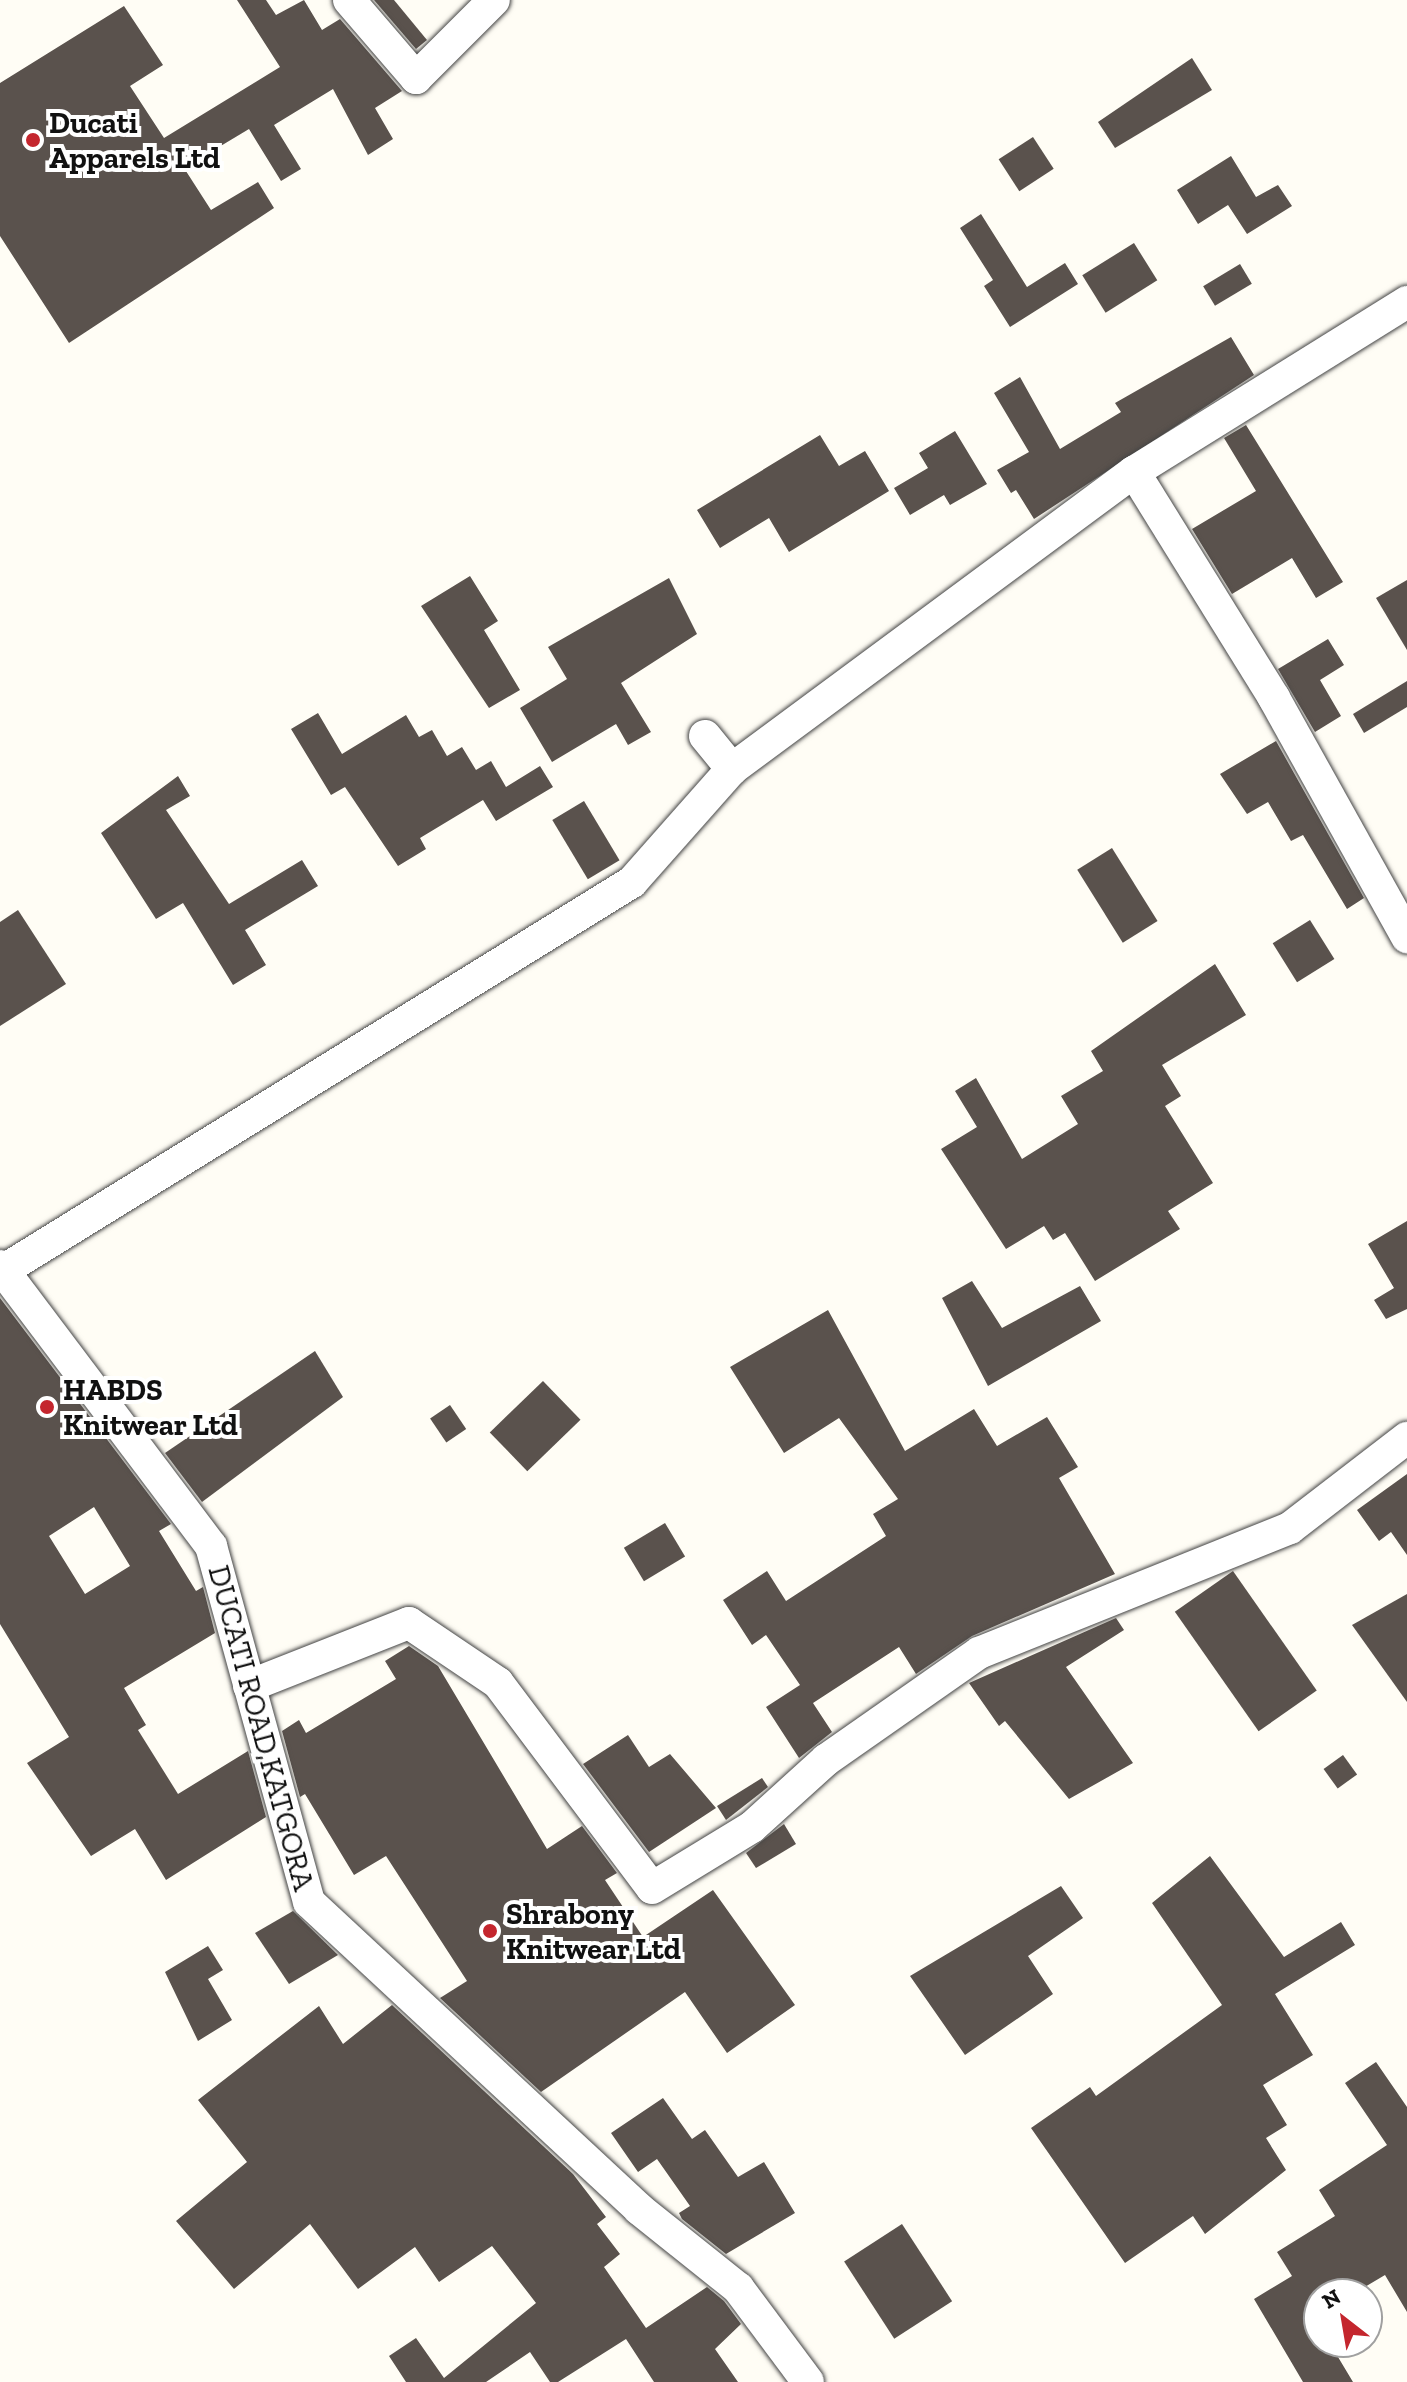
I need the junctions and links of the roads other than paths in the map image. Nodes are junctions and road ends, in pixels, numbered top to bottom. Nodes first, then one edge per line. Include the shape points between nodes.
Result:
1 (349, 0) edge
2 (494, 0) edge
3 (1407, 302) edge
4 (1134, 472) junction
5 (705, 736) dead end
6 (732, 769) junction
7 (1407, 937) edge
8 (2, 1268) edge
9 (1407, 1438) edge
10 (249, 1686) junction
11 (808, 2382) edge

1 - 2 street via 416,78
3 - 4 street
4 - 6 street
4 - 7 street via 1267,685
5 - 6 street
6 - 8 street via 632,882
8 - 10 street, DUCATI ROAD,KATGORA via 211,1546
9 - 10 street via 1290,1528 979,1653 826,1760 752,1827 652,1888 498,1683 409,1623
10 - 11 street, DUCATI ROAD,KATGORA via 309,1902 639,2209 738,2288

